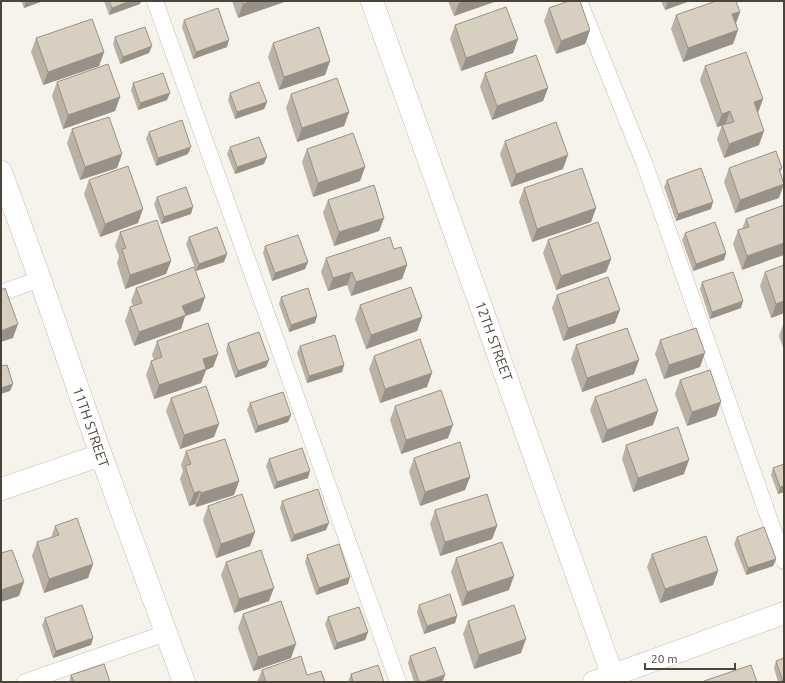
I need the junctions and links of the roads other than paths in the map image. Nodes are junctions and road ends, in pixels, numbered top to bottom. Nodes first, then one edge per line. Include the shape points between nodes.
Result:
1 (155, 1) edge
2 (372, 1) edge
3 (579, 1) edge
4 (1, 172) edge
5 (40, 279) junction
6 (1, 293) edge
7 (100, 455) junction
8 (1, 489) edge
9 (784, 561) edge
10 (784, 613) edge
11 (166, 633) junction
12 (607, 680) edge
13 (25, 682) edge
14 (184, 682) edge
15 (398, 682) edge

1 - 15 lane
2 - 12 street, 12TH STREET
3 - 9 lane via 645,165
4 - 5 street, 11TH STREET
5 - 6 lane
5 - 7 street, 11TH STREET
7 - 8 street
7 - 11 street, 11TH STREET
10 - 12 street
11 - 13 lane
11 - 14 street, 11TH STREET

